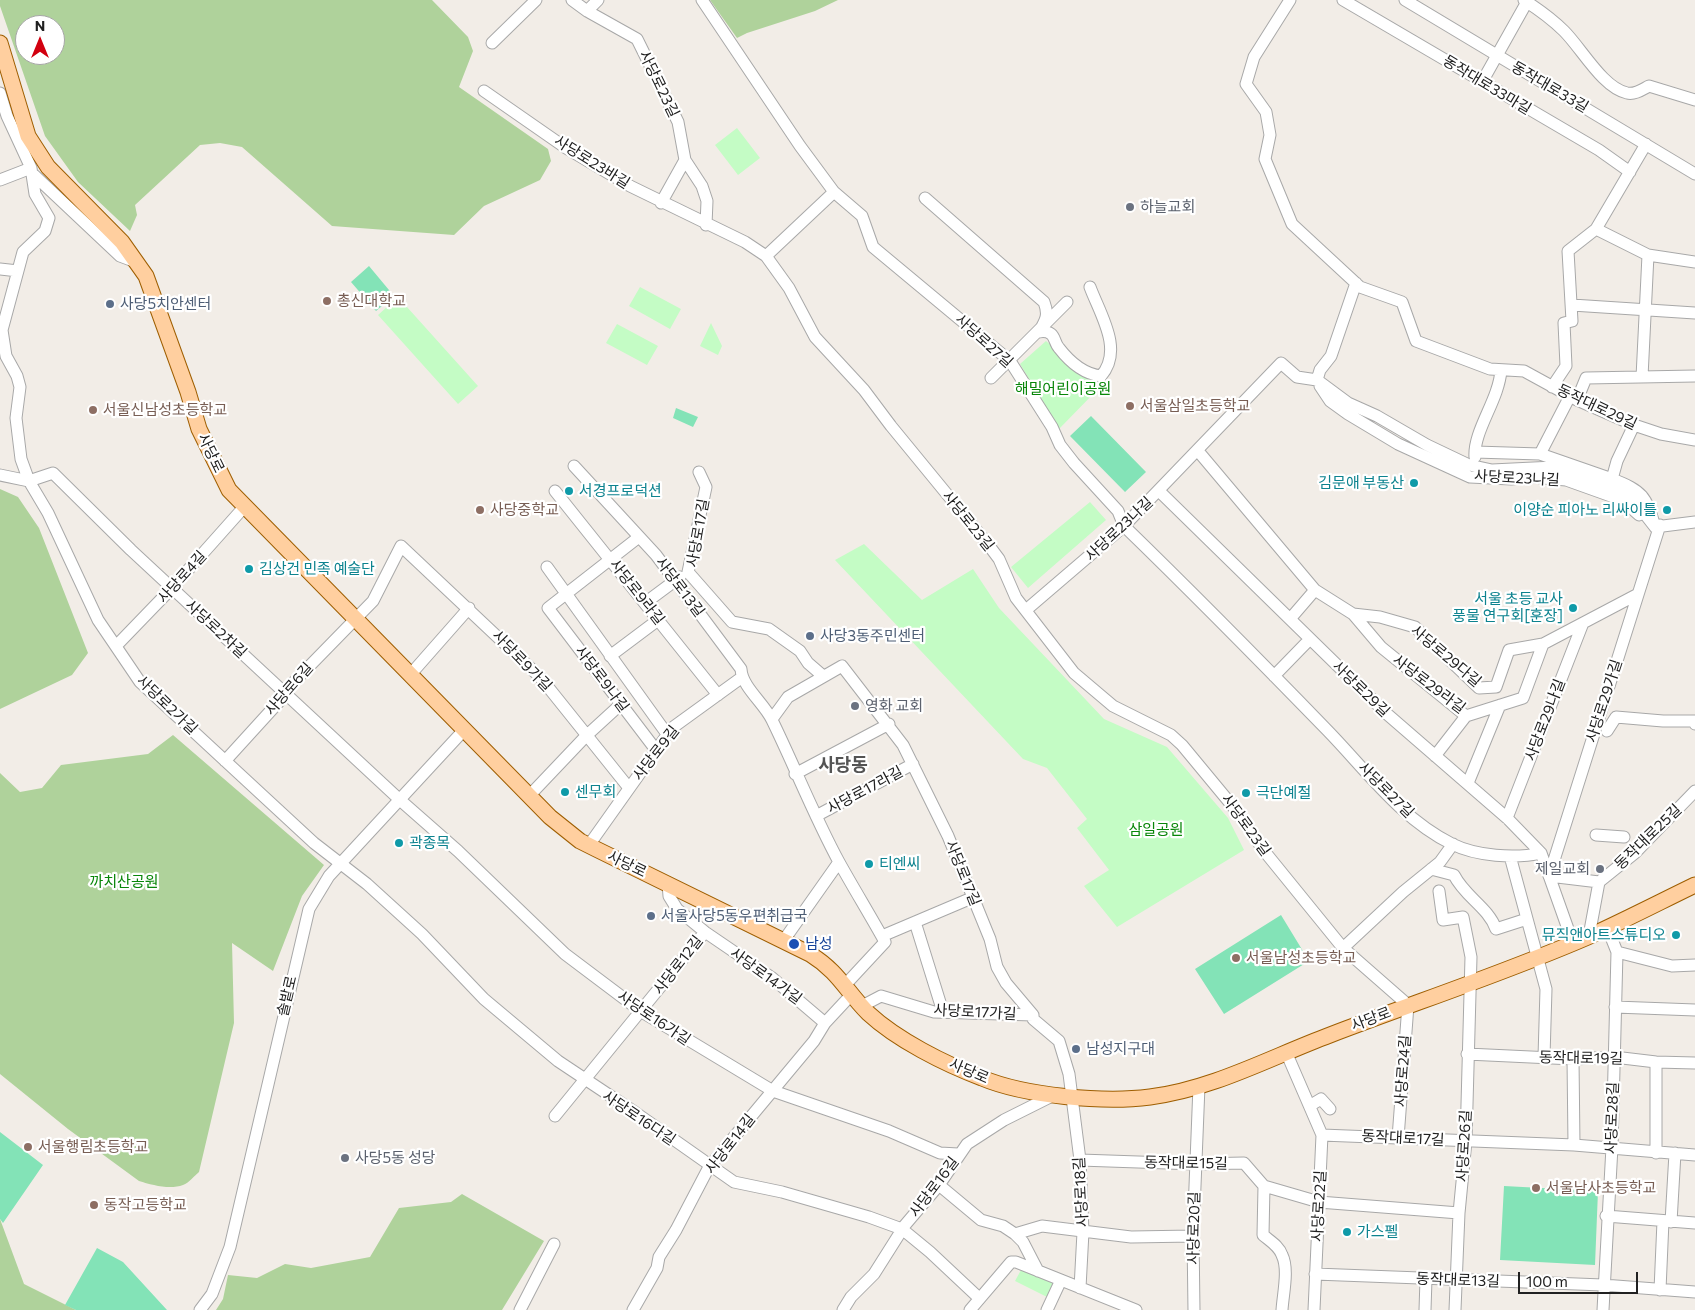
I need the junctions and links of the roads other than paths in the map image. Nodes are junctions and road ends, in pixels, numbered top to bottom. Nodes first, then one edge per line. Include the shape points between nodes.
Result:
1 (536, 0) edge
2 (598, 0) edge
3 (702, 0) edge
4 (1290, 0) edge
5 (1343, 0) edge
6 (1405, 0) edge
7 (1526, 1) edge
8 (579, 4) edge
9 (0, 43) edge
10 (492, 43) dead end
11 (1498, 56) junction
12 (1482, 82) junction
13 (484, 91) dead end
14 (0, 93) edge
15 (1695, 100) edge
16 (1646, 144) junction
17 (685, 160) junction
18 (32, 172) junction
19 (1630, 172) junction
20 (1695, 174) edge
21 (0, 180) edge
22 (834, 192) junction
23 (925, 198) dead end
24 (661, 204) junction
25 (706, 225) junction
26 (1596, 229) junction
27 (1648, 255) junction
28 (766, 256) junction
29 (136, 262) junction
30 (1695, 262) edge
31 (0, 268) edge
32 (18, 271) junction
33 (1356, 283) junction
34 (1090, 287) dead end
35 (1067, 302) dead end
36 (1572, 305) junction
37 (1646, 310) junction
38 (1695, 313) edge
39 (1039, 332) junction
40 (1010, 361) junction
41 (1502, 370) junction
42 (1695, 376) edge
43 (1642, 377) junction
44 (991, 378) dead end
45 (1317, 380) junction
46 (1552, 387) junction
47 (1574, 398) junction
48 (1634, 426) junction
49 (1695, 440) edge
50 (1198, 451) junction
51 (1475, 452) junction
52 (1540, 454) junction
53 (574, 466) dead end
54 (1476, 466) junction
55 (699, 472) dead end
56 (1511, 474) junction
57 (0, 475) edge
58 (1612, 479) junction
59 (29, 481) junction
60 (555, 491) dead end
61 (1159, 491) junction
62 (245, 506) junction
63 (1695, 522) edge
64 (1124, 526) junction
65 (1657, 526) junction
66 (639, 536) junction
67 (401, 546) joint
68 (610, 558) junction
69 (547, 567) dead end
70 (688, 572) junction
71 (675, 580) junction
72 (172, 588) junction
73 (1315, 590) junction
74 (1638, 594) junction
75 (566, 595) junction
76 (645, 602) junction
77 (469, 608) junction
78 (1026, 610) junction
79 (1352, 614) junction
80 (354, 618) junction
81 (1290, 619) junction
82 (658, 620) junction
83 (1583, 623) junction
84 (1310, 639) junction
85 (1542, 644) junction
86 (116, 646) junction
87 (610, 656) junction
88 (826, 674) junction
89 (410, 675) junction
90 (1274, 676) junction
91 (741, 678) junction
92 (286, 694) junction
93 (718, 695) junction
94 (621, 704) junction
95 (1500, 705) junction
96 (1466, 716) junction
97 (772, 719) junction
98 (1695, 722) edge
99 (888, 724) junction
100 (464, 730) junction
101 (1607, 731) dead end
102 (668, 734) junction
103 (586, 736) junction
104 (656, 750) junction
105 (1435, 756) junction
106 (225, 761) junction
107 (913, 764) junction
108 (795, 774) junction
109 (1468, 783) junction
110 (629, 788) junction
111 (1695, 791) edge
112 (529, 796) junction
113 (400, 800) junction
114 (816, 816) junction
115 (1507, 818) junction
116 (1596, 835) dead end
117 (1624, 837) dead end
118 (1453, 844) junction
119 (589, 845) junction
120 (1541, 853) junction
121 (1510, 856) junction
122 (839, 862) junction
123 (340, 864) junction
124 (1430, 869) junction
125 (1549, 876) junction
126 (1599, 882) junction
127 (668, 884) junction
128 (1695, 885) edge
129 (1439, 891) dead end
130 (974, 897) junction
131 (1527, 919) junction
132 (915, 922) junction
133 (1608, 927) junction
134 (705, 932) junction
135 (882, 936) junction
136 (1589, 936) junction
137 (784, 940) junction
138 (1573, 943) junction
139 (1343, 948) junction
140 (1617, 952) junction
141 (1537, 956) junction
142 (1695, 965) edge
143 (1470, 982) junction
144 (849, 989) junction
145 (1408, 1005) junction
146 (862, 1006) junction
147 (1615, 1007) junction
148 (1695, 1010) edge
149 (642, 1012) junction
150 (943, 1012) junction
151 (1033, 1015) junction
152 (825, 1023) junction
153 (1286, 1052) junction
154 (1467, 1054) junction
155 (1544, 1057) junction
156 (1614, 1057) junction
157 (1573, 1059) junction
158 (1656, 1062) junction
159 (1695, 1063) edge
160 (584, 1080) junction
161 (1199, 1086) junction
162 (773, 1091) junction
163 (1054, 1094) junction
164 (1071, 1096) junction
165 (1311, 1105) junction
166 (1330, 1109) dead end
167 (554, 1116) dead end
168 (1322, 1135) junction
169 (1398, 1138) junction
170 (1466, 1141) junction
171 (1574, 1145) junction
172 (1612, 1148) junction
173 (1656, 1153) junction
174 (1675, 1153) junction
175 (958, 1154) junction
176 (1695, 1155) edge
177 (1080, 1160) junction
178 (1196, 1164) junction
179 (710, 1167) junction
180 (939, 1185) junction
181 (1264, 1186) junction
182 (1319, 1202) junction
183 (1459, 1213) junction
184 (1606, 1216) junction
185 (1667, 1221) junction
186 (1695, 1223) edge
187 (902, 1229) junction
188 (1083, 1232) junction
189 (1016, 1234) junction
190 (1194, 1236) junction
191 (554, 1244) dead end
192 (1038, 1271) junction
193 (1315, 1274) junction
194 (1426, 1279) junction
195 (1061, 1280) junction
196 (1456, 1281) junction
197 (1603, 1285) junction
198 (1080, 1288) junction
199 (1660, 1290) junction
200 (1695, 1292) edge
201 (979, 1298) junction
202 (200, 1310) edge
203 (520, 1310) edge
204 (634, 1310) edge
205 (843, 1310) edge
206 (970, 1310) edge
207 (1047, 1310) edge
208 (1136, 1310) edge
209 (1194, 1310) edge
210 (1282, 1310) edge
211 (1314, 1310) edge
212 (1425, 1310) edge
213 (1455, 1310) edge
214 (1602, 1310) edge

1 - 10 street
2 - 8 street, 사당로23길
3 - 22 street, 사당로27길
4 - 33 street, 동작대로29길 via 1254,57 1246,84 1266,112 1270,135 1265,159 1292,224
5 - 12 street, 동작대로33마길
6 - 11 street, 동작대로33길
7 - 11 street
7 - 15 street via 1563,30 1602,78 1628,93 1649,86
8 - 17 street, 사당로23길 via 637,39 678,122
9 - 29 main road, 사당로 via 28,136 48,167 115,235
11 - 12 street
11 - 16 street, 동작대로33길
12 - 19 street, 동작대로33마길 via 1599,150
13 - 24 street, 사당로23바길 via 566,148
14 - 18 street
16 - 19 street
16 - 20 street, 동작대로33길
17 - 24 street
17 - 25 street, 사당로23길 via 695,173 707,201
18 - 21 street
18 - 29 street via 120,256
18 - 32 street, 사당로2가길 via 35,194 49,218 45,231 23,252
19 - 26 street
22 - 28 street
22 - 40 street, 사당로27길 via 862,216 873,247
23 - 39 street via 1044,302 1047,320
24 - 25 street, 사당로23바길
25 - 28 street, 사당로23길
26 - 27 street
26 - 36 street via 1568,251
27 - 30 street
27 - 37 street
28 - 78 street, 사당로23길 via 789,288 815,337 864,390 993,551 1016,598
29 - 62 main road, 사당로 via 146,276 207,448 229,490
31 - 32 street
32 - 59 street, 사당로2가길 via 2,339 20,386 16,418 21,459
33 - 41 street, 동작대로29길 via 1402,302 1416,341 1490,370
33 - 45 street via 1332,356 1320,370
34 - 39 street via 1111,342 1108,368 1101,376 1083,371 1060,350 1051,334
35 - 39 street
36 - 37 street
36 - 46 street via 1572,321 1564,323 1566,366
37 - 38 street
37 - 43 street
39 - 40 street
40 - 44 street
40 - 64 street, 사당로27길 via 1060,445 1118,511
41 - 46 street, 동작대로29길 via 1524,370
41 - 51 street via 1496,396 1474,445
42 - 43 street
43 - 47 street via 1586,378
45 - 50 street, 사당로23나길 via 1297,376 1281,363
45 - 54 street, 사당로23나길 via 1348,403 1426,445
45 - 56 street, 사당로23나길 via 1330,402 1398,444 1470,477
46 - 47 street, 동작대로29길
47 - 48 street, 동작대로29길
47 - 52 street
48 - 49 street, 동작대로29길
48 - 58 street
50 - 61 street, 사당로23나길
50 - 73 street, 사당로29다길
51 - 52 street
51 - 54 street
52 - 58 street
53 - 66 street, 사당로13길
54 - 56 street, 사당로23나길
55 - 70 street, 사당로17길 via 706,487
56 - 65 street, 사당로23나길 via 1566,480 1604,492 1622,500
57 - 59 street
58 - 65 street via 1632,486 1648,501
59 - 72 street, 사당로2차길 via 53,473
59 - 86 street, 사당로2가길 via 48,513 98,620
60 - 68 street, 사당로9라길
61 - 64 street, 사당로23나길
61 - 81 street, 사당로29길
62 - 72 street, 사당로4길
62 - 80 main road, 사당로
63 - 65 street
64 - 78 street, 사당로23나길
64 - 90 street, 사당로27길
65 - 74 street, 사당로29가길
66 - 68 street
66 - 71 street, 사당로13길
67 - 77 street, 사당로9가길
67 - 80 street, 사당로6길 via 372,601
68 - 75 street
68 - 76 street, 사당로9라길
69 - 75 street
70 - 71 street
70 - 88 street, 사당로17길 via 732,622 769,629 800,651 808,663
71 - 76 street
71 - 91 street, 사당로13길 via 740,669
72 - 86 street, 사당로4길
72 - 92 street, 사당로2차길
73 - 79 street, 사당로29다길
73 - 81 street
74 - 83 street, 사당로29다길
74 - 125 street, 사당로29가길
75 - 87 street
75 - 94 street, 사당로9나길 via 548,608
76 - 82 street, 사당로9라길
77 - 89 street
77 - 103 street, 사당로9가길 via 540,677
78 - 139 street, 사당로23길 via 1074,673 1113,706 1171,734 1182,744
79 - 85 street, 사당로29다길 via 1380,617 1415,627 1479,688 1496,687 1509,650
79 - 96 street, 사당로29라길 via 1381,647
80 - 89 main road, 사당로
80 - 92 street, 사당로6길
81 - 84 street, 사당로29길
82 - 87 street
82 - 93 street, 사당로9라길
83 - 85 street, 사당로29다길
83 - 115 street, 사당로29나길
84 - 90 street
84 - 105 street, 사당로29길
85 - 95 street, 사당로29라길 via 1523,698
86 - 106 street, 사당로2가길 via 140,682
87 - 102 street
88 - 97 street via 788,697
88 - 99 street, 사당로17길 via 842,666
89 - 100 main road, 사당로
90 - 118 street, 사당로27길 via 1362,765 1399,808
91 - 93 street, 사당로9길
91 - 97 street, 사당로13길
92 - 106 street, 사당로6길
92 - 113 street, 사당로2차길
93 - 102 street, 사당로9길
94 - 103 street
94 - 104 street, 사당로9나길
95 - 96 street, 사당로29라길
95 - 109 street
96 - 105 street
97 - 108 street, 사당로13길
98 - 101 street via 1616,717
99 - 107 street, 사당로17길
99 - 108 street
100 - 112 main road, 사당로
100 - 113 street, 솔밭로
102 - 104 street, 사당로9길
103 - 110 street, 사당로9가길
103 - 112 street
104 - 110 street, 사당로9길
105 - 109 street, 사당로29길
106 - 123 street, 사당로2가길
107 - 114 street, 사당로17라길
107 - 130 street, 사당로17길
108 - 114 street, 사당로13길
109 - 115 street, 사당로29길
110 - 119 street, 사당로9길
111 - 126 street, 동작대로25길 via 1635,853
112 - 119 main road, 사당로 via 565,830
113 - 123 street, 솔밭로
113 - 149 street, 사당로16가길 via 565,954
114 - 122 street, 사당로13길
115 - 120 street, 사당로29길
116 - 117 street
118 - 121 street, 사당로27길
118 - 124 street via 1440,862
119 - 127 main road, 사당로
120 - 121 street, 사당로27길
120 - 125 street, 사당로29길
121 - 131 street
122 - 135 street, 사당로13길
122 - 137 street
123 - 160 street, 사당로16다길 via 422,934 484,999
123 - 202 street, 솔밭로 via 317,893 304,926 230,1247 212,1294
124 - 131 street via 1454,875 1460,887 1492,916 1496,929
124 - 139 street
125 - 126 street
125 - 138 street, 사당로29길
126 - 136 street
127 - 134 street, 사당로12길 via 669,896 677,909
127 - 137 main road, 사당로
128 - 133 main road, 사당로
129 - 143 street via 1443,920 1463,916 1471,957
130 - 132 street
130 - 151 street, 사당로17길 via 997,967
131 - 141 street
132 - 135 street
132 - 150 street
133 - 136 main road, 사당로
133 - 140 street, 사당로28길
134 - 149 street, 사당로12길
134 - 152 street, 사당로14가길 via 771,977
135 - 144 street via 885,942
136 - 138 main road, 사당로
137 - 144 main road, 사당로 via 821,961
138 - 141 main road, 사당로
139 - 145 street, 사당로23길
140 - 142 street via 1672,966
140 - 147 street, 사당로28길
141 - 143 main road, 사당로
141 - 155 street via 1546,989
143 - 145 main road, 사당로
143 - 154 street, 사당로26길
144 - 146 main road, 사당로
144 - 152 street, 사당로14길
145 - 153 main road, 사당로
145 - 169 street, 사당로24길
146 - 150 street, 사당로17가길 via 881,996
146 - 163 main road, 사당로 via 887,1028 954,1066 1013,1088
147 - 148 street
147 - 156 street, 사당로28길
149 - 160 street, 사당로12길
149 - 162 street, 사당로16가길
150 - 151 street, 사당로17가길
151 - 164 street, 사당로17길 via 1033,1019 1059,1041 1069,1074
152 - 162 street, 사당로14길
153 - 161 main road, 사당로
153 - 165 street, 사당로22길
154 - 155 street, 동작대로19길
154 - 170 street, 사당로26길
155 - 157 street, 동작대로19길
156 - 157 street, 동작대로19길
156 - 158 street, 동작대로19길
156 - 172 street, 사당로28길
157 - 171 street
158 - 159 street, 동작대로19길
158 - 173 street
160 - 167 street, 사당로12길
160 - 179 street, 사당로16다길 via 636,1112
161 - 164 main road, 사당로 via 1151,1097
161 - 178 street, 사당로20길
162 - 175 street, 사당로16가길 via 889,1131 940,1153
162 - 179 street, 사당로14길
163 - 164 main road, 사당로
163 - 175 street, 사당로16길 via 1004,1120 967,1144
164 - 177 street, 사당로18길
165 - 166 street via 1321,1099
165 - 168 street, 사당로22길
168 - 169 street, 동작대로17길
168 - 182 street, 사당로22길
169 - 170 street, 동작대로17길
170 - 171 street, 동작대로17길
170 - 183 street, 사당로26길
171 - 172 street, 동작대로17길
172 - 173 street, 동작대로17길
172 - 184 street, 사당로28길
173 - 174 street, 동작대로17길
174 - 176 street, 동작대로17길
174 - 185 street
175 - 180 street, 사당로16길
177 - 178 street, 동작대로15길
177 - 188 street, 사당로18길
178 - 181 street, 동작대로15길 via 1244,1163
178 - 190 street, 사당로20길
179 - 187 street, 사당로16다길 via 734,1182 782,1192
179 - 204 street, 사당로14길
180 - 187 street, 사당로16길
180 - 189 street via 981,1220 1003,1226
181 - 182 street
181 - 210 street via 1263,1235 1276,1245 1284,1263
182 - 183 street
182 - 193 street, 사당로22길
183 - 196 street, 사당로26길
184 - 185 street
184 - 197 street, 사당로28길
185 - 186 street
185 - 199 street
187 - 201 street, 사당로16다길
187 - 205 street, 사당로16길 via 874,1274
188 - 189 street via 1042,1226
188 - 190 street via 1130,1237
188 - 198 street, 사당로18길
189 - 192 street
190 - 209 street, 사당로20길
191 - 203 street
192 - 195 street
192 - 201 street via 1011,1262
193 - 194 street, 동작대로13길
193 - 211 street, 사당로22길
194 - 196 street, 동작대로13길
194 - 212 street
195 - 198 street
195 - 207 street
196 - 197 street, 동작대로13길
196 - 213 street, 사당로26길
197 - 199 street, 동작대로13길
197 - 214 street, 사당로28길
198 - 208 street
199 - 200 street, 동작대로13길
201 - 206 street

